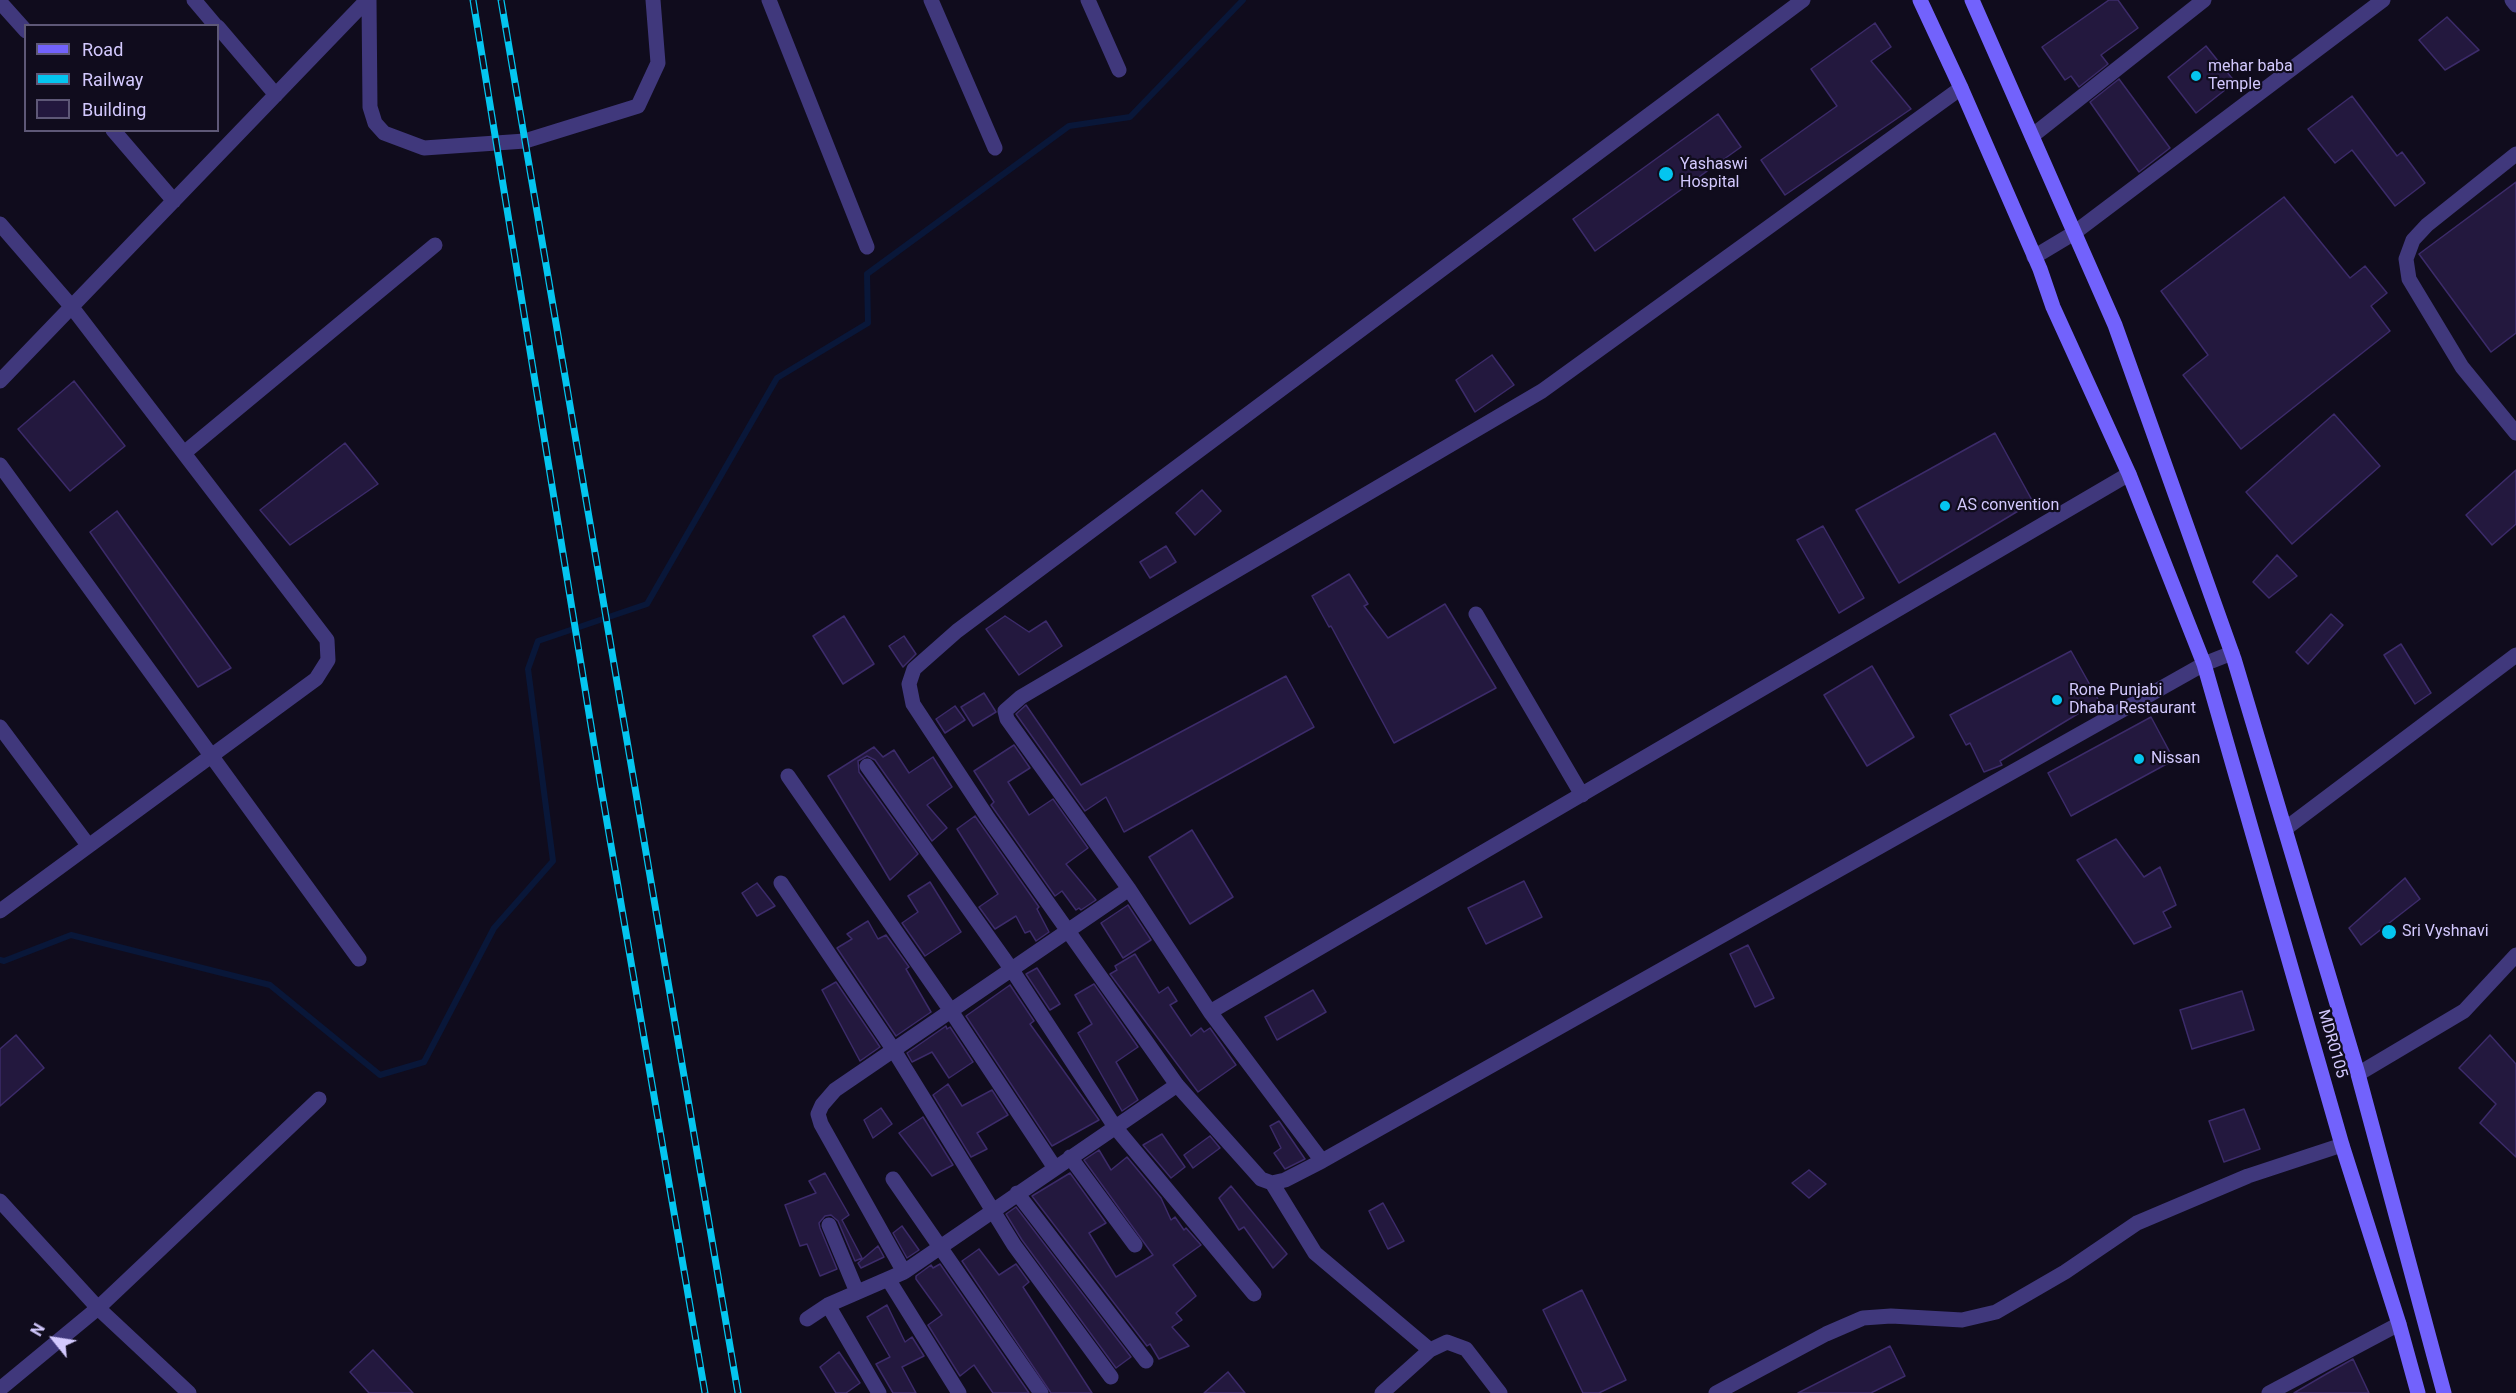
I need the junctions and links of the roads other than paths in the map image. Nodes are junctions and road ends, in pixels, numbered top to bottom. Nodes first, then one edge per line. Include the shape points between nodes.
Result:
1 (195, 0) edge
2 (368, 0) edge
3 (653, 0) edge
4 (769, 0) edge
5 (931, 0) edge
6 (1088, 0) edge
7 (1803, 0) edge
8 (1920, 0) edge
9 (1972, 0) edge
10 (2204, 0) edge
11 (2384, 0) edge
12 (2512, 0) edge
13 (0, 2) edge
14 (2516, 5) edge
15 (215, 24) edge
16 (219, 28) edge
17 (24, 29) edge
18 (1119, 70) dead end
19 (1961, 88) junction
20 (276, 95) junction
21 (115, 132) edge
22 (2032, 136) junction
23 (996, 148) dead end
24 (2516, 154) edge
25 (174, 201) junction
26 (0, 224) edge
27 (2074, 233) junction
28 (435, 245) dead end
29 (867, 247) dead end
30 (2034, 257) junction
31 (71, 306) junction
32 (0, 381) edge
33 (2516, 433) edge
34 (184, 453) junction
35 (0, 465) edge
36 (2129, 474) junction
37 (1476, 614) dead end
38 (2232, 653) junction
39 (2516, 655) edge
40 (2204, 664) junction
41 (0, 727) edge
42 (211, 754) junction
43 (867, 766) dead end
44 (788, 776) dead end
45 (1582, 795) junction
46 (2285, 829) junction
47 (88, 845) junction
48 (781, 883) dead end
49 (1129, 889) junction
50 (0, 910) edge
51 (1069, 931) junction
52 (2516, 955) edge
53 (359, 959) dead end
54 (1012, 970) junction
55 (951, 1011) junction
56 (1210, 1012) junction
57 (893, 1049) junction
58 (2358, 1074) junction
59 (1177, 1085) junction
60 (319, 1099) dead end
61 (1115, 1127) junction
62 (2342, 1145) junction
63 (1070, 1157) junction
64 (1322, 1161) junction
65 (1055, 1168) junction
66 (893, 1179) dead end
67 (1272, 1183) junction
68 (1017, 1193) junction
69 (0, 1201) edge
70 (994, 1209) junction
71 (829, 1225) dead end
72 (1135, 1245) dead end
73 (939, 1247) junction
74 (904, 1272) junction
75 (888, 1279) junction
76 (857, 1292) junction
77 (1254, 1294) dead end
78 (828, 1305) junction
79 (99, 1308) junction
80 (807, 1318) dead end
81 (2399, 1324) junction
82 (1430, 1350) junction
83 (1146, 1361) dead end
84 (1111, 1377) dead end
85 (0, 1389) edge
86 (189, 1393) edge
87 (879, 1393) edge
88 (959, 1393) edge
89 (1041, 1393) edge
90 (1382, 1393) edge
91 (1500, 1393) edge
92 (1716, 1393) edge
93 (2269, 1393) edge
94 (2418, 1393) edge
95 (2444, 1393) edge

1 - 15 street
2 - 3 street via 370,107 375,123 384,133 424,148 525,141 638,106 658,63
2 - 20 street
4 - 29 street
5 - 23 street
6 - 18 street
7 - 51 street via 957,631 914,669 909,684 913,704
8 - 19 main road, MDR0105
9 - 22 main road, MDR0105
10 - 22 street
11 - 27 street
12 - 14 street
13 - 17 street
16 - 20 street
19 - 30 main road, MDR0105
19 - 49 street via 1542,391 1010,705 1005,711 1013,729
20 - 25 street
21 - 25 street
22 - 27 main road, MDR0105
24 - 33 street via 2427,225 2413,240 2406,259 2409,279 2462,367
25 - 31 street
26 - 31 street
27 - 30 street
27 - 38 main road, MDR0105 via 2115,325
28 - 34 street
30 - 36 main road, MDR0105 via 2053,308
31 - 32 street
31 - 34 street
34 - 42 street via 327,640 328,660 316,679
35 - 42 street
36 - 40 main road, MDR0105
36 - 45 street
37 - 45 street
38 - 40 street
38 - 46 main road, MDR0105
39 - 46 street
40 - 62 main road, MDR0105
40 - 64 street
41 - 47 street
42 - 47 street
42 - 53 street
43 - 54 street
44 - 55 street
45 - 56 street
46 - 58 main road, MDR0105
47 - 50 street
48 - 57 street
49 - 51 street
49 - 56 street
51 - 54 street
51 - 59 street
52 - 58 street via 2464,1011
54 - 55 street
54 - 61 street
55 - 57 street
55 - 65 street
56 - 64 street
57 - 70 street
57 - 74 street via 835,1090 818,1114
58 - 95 main road, MDR0105
59 - 61 street
59 - 67 street via 1251,1171
60 - 79 street
61 - 63 street
61 - 77 street
62 - 81 main road, MDR0105
62 - 92 street via 2248,1176 2137,1223 2065,1272 1996,1312 1962,1320 1863,1318
63 - 65 street
63 - 72 street
64 - 67 street
65 - 68 street
66 - 73 street
67 - 82 street via 1315,1253
68 - 70 street
68 - 83 street
69 - 79 street
70 - 73 street
70 - 84 street via 1014,1245
71 - 76 street
73 - 74 street
73 - 89 street
74 - 75 street
75 - 76 street
75 - 88 street
76 - 78 street
78 - 80 street
78 - 87 street
79 - 85 street
79 - 86 street
81 - 93 street
81 - 94 main road, MDR0105
82 - 90 street
82 - 91 street via 1447,1342 1466,1349

